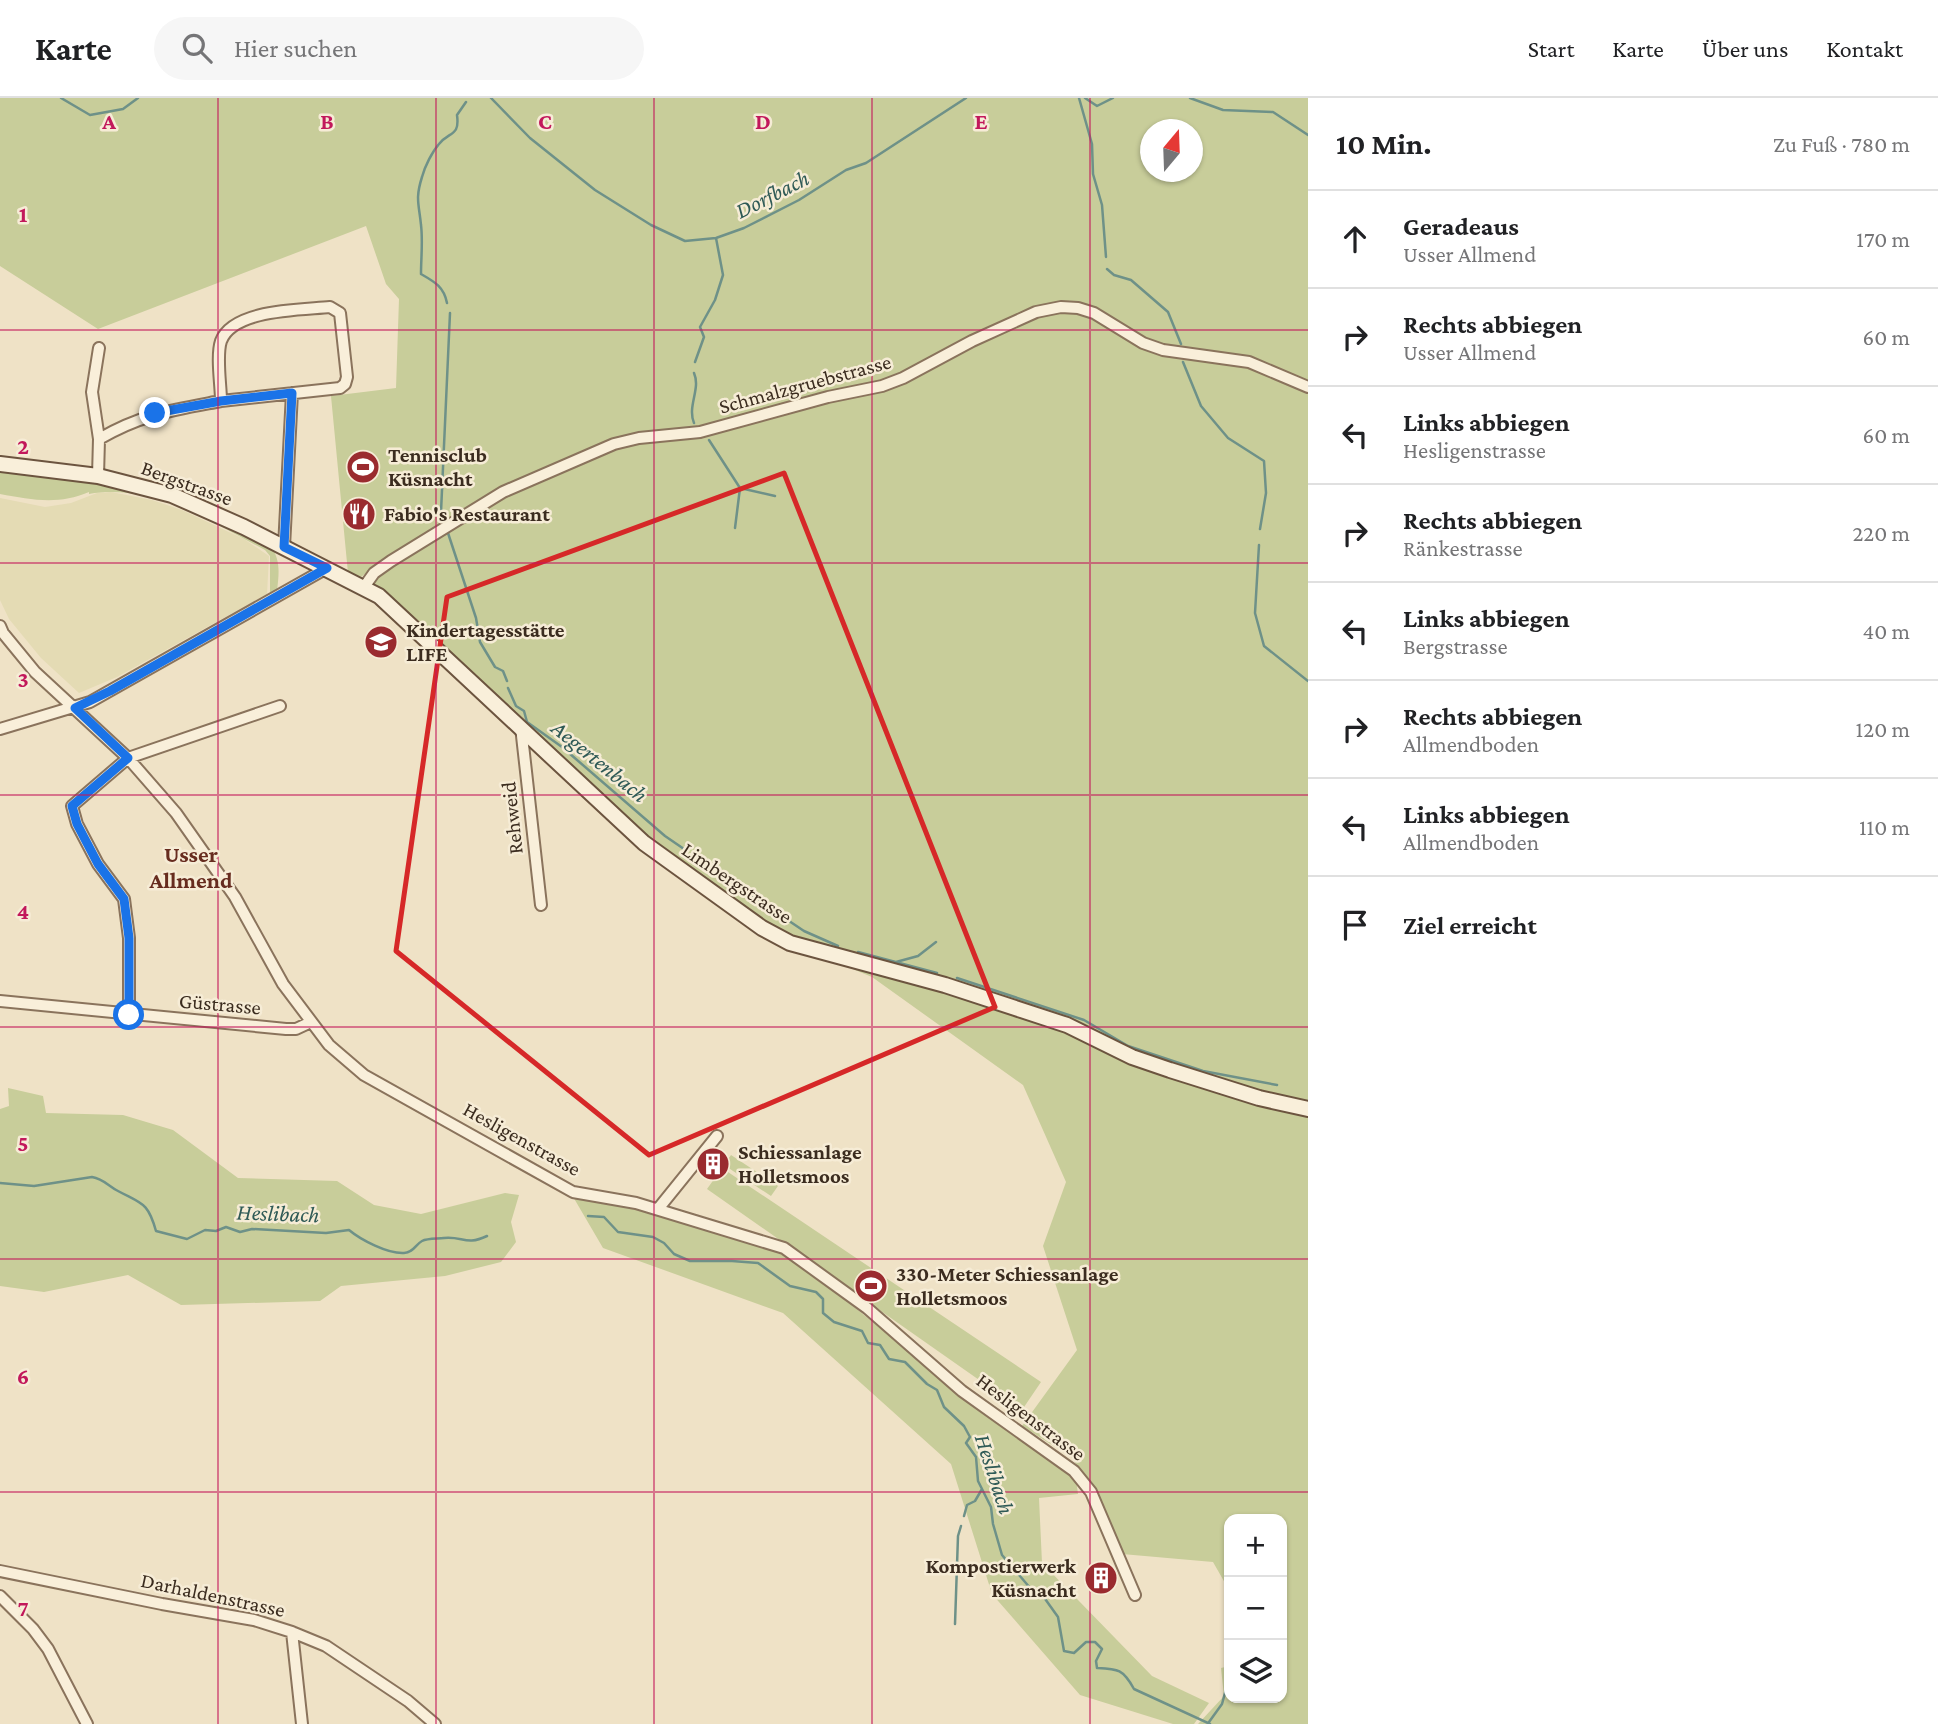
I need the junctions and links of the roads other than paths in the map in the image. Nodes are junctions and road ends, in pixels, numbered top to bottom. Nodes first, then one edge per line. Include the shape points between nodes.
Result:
1 (99, 348) dead end
2 (1308, 387) edge
3 (292, 393) junction
4 (221, 401) junction
5 (99, 439) junction
6 (0, 464) edge
7 (98, 476) junction
8 (284, 547) junction
9 (327, 568) junction
10 (349, 579) joint
11 (364, 587) junction
12 (0, 626) edge
13 (280, 706) dead end
14 (75, 708) junction
15 (521, 727) junction
16 (0, 729) edge
17 (128, 758) junction
18 (541, 905) dead end
19 (0, 1001) edge
20 (129, 1015) junction
21 (311, 1022) junction
22 (1308, 1110) edge
23 (717, 1136) dead end
24 (658, 1209) junction
25 (0, 1571) edge
26 (1135, 1595) dead end
27 (0, 1596) edge
28 (292, 1632) junction
29 (87, 1724) edge
30 (302, 1724) edge
31 (435, 1724) edge

1 - 5 street via 92,392
2 - 11 street, Schmalzgruebstrasse via 1249,362 1163,350 1078,308 1036,312 882,386 700,432 614,444 503,492 376,572
3 - 4 street
3 - 4 street via 345,384 336,309 260,314 232,325 220,344
3 - 8 street
4 - 5 street via 155,413
5 - 7 street
6 - 7 street, Bergstrasse
7 - 8 street, Bergstrasse via 172,495
8 - 9 street, Bergstrasse
9 - 10 street, Bergstrasse
9 - 14 street
10 - 11 street, Limbergstrasse
11 - 15 street, Limbergstrasse
12 - 14 street, Hesligenstrasse via 35,672
13 - 17 street
14 - 16 street
14 - 17 street, Hesligenstrasse
15 - 18 street, Rehweid
15 - 22 street, Limbergstrasse via 644,843 790,943 945,985 1067,1025 1132,1057
17 - 20 street via 72,806 98,864 124,899
17 - 21 street, Hesligenstrasse via 197,841
19 - 20 street, Güstrasse
20 - 21 street, Güstrasse via 286,1029
21 - 24 street, Hesligenstrasse via 329,1045 364,1075 573,1192
23 - 24 street
24 - 26 street, Hesligenstrasse via 783,1248 867,1308 962,1391 1074,1471 1091,1492
25 - 28 street, Darhaldenstrasse via 254,1620
27 - 29 street via 48,1649
28 - 30 street
28 - 31 street, Darhaldenstrasse via 347,1659

